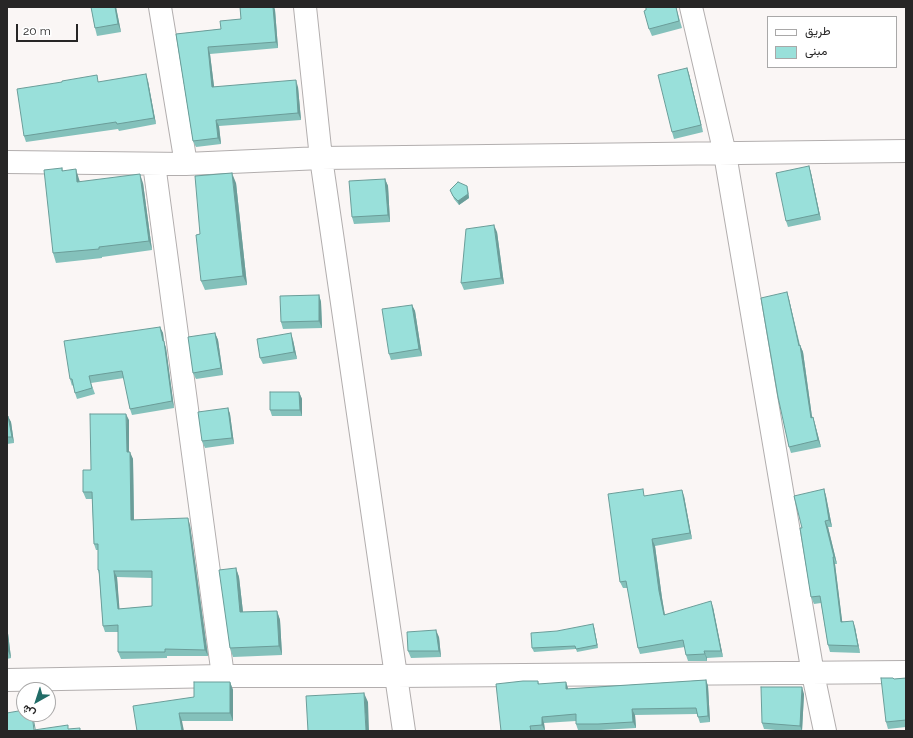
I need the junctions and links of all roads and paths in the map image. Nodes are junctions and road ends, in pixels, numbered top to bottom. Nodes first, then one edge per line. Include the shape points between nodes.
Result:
1 (160, 7) edge
2 (305, 7) edge
3 (691, 7) edge
4 (906, 151) edge
5 (725, 154) junction
6 (321, 158) junction
7 (7, 162) edge
8 (154, 164) junction
9 (186, 164) junction
10 (906, 672) edge
11 (813, 674) junction
12 (223, 676) junction
13 (396, 676) junction
14 (7, 680) edge
15 (404, 731) edge
16 (825, 731) edge

1 - 9 street
2 - 6 street
3 - 5 street
4 - 5 street
5 - 6 street
5 - 11 street
6 - 9 street
6 - 13 street
7 - 8 street
8 - 9 street
8 - 12 street
10 - 11 street
11 - 13 street
11 - 16 street
12 - 13 street
12 - 14 street
13 - 15 street

